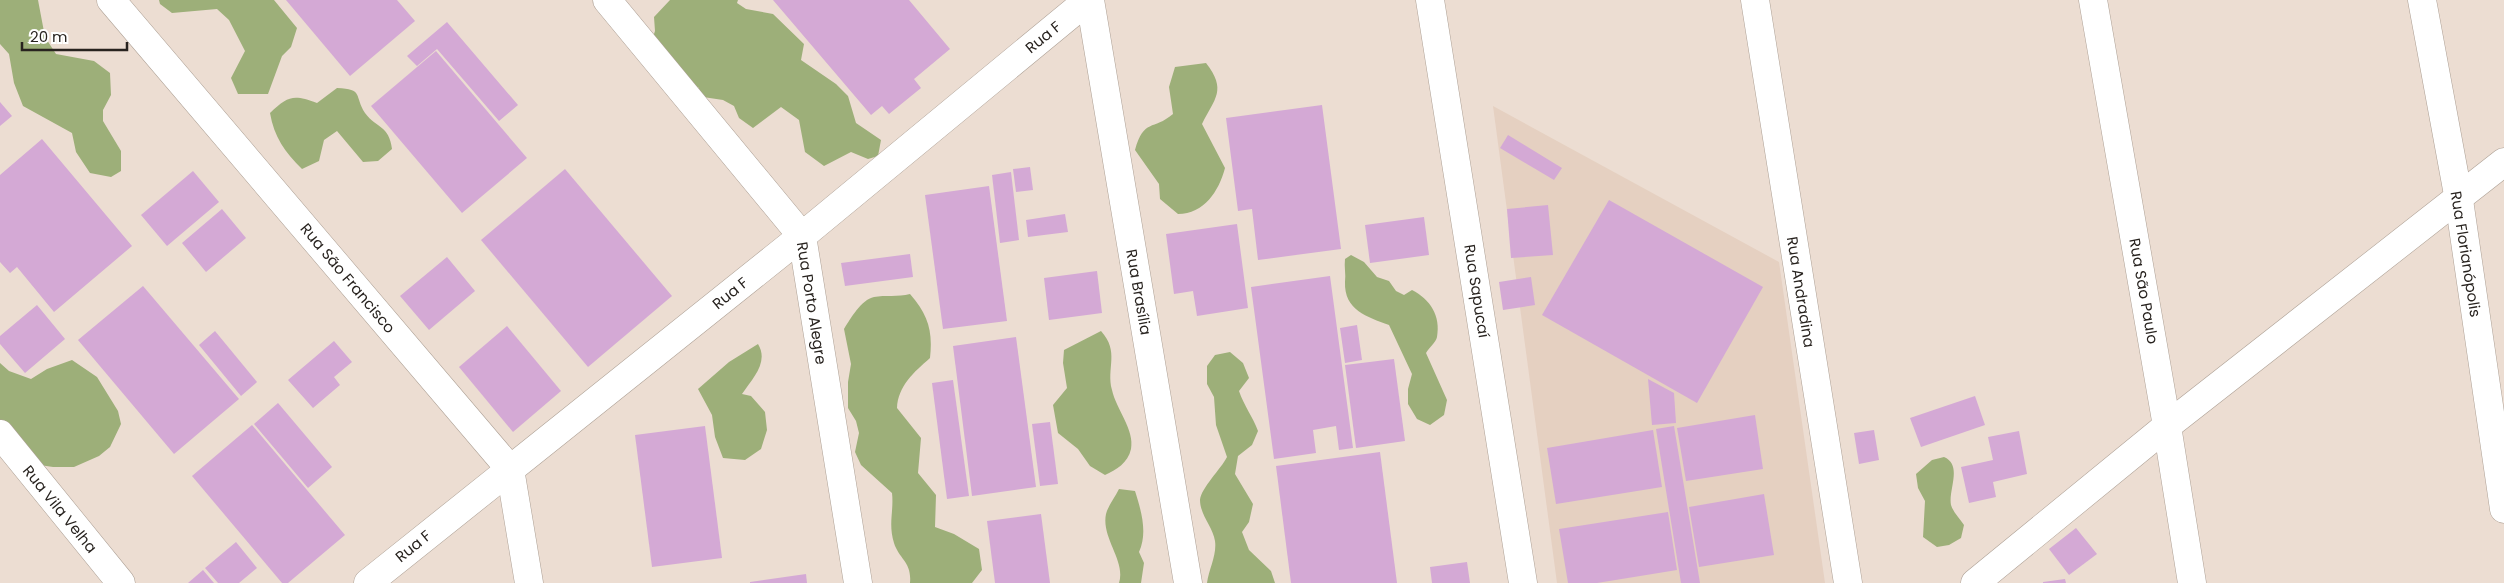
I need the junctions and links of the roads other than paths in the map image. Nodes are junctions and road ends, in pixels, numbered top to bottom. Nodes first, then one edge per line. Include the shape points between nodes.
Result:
1 (111, 0) edge
2 (608, 0) edge
3 (1089, 0) edge
4 (1430, 0) edge
5 (1755, 0) edge
6 (2093, 0) edge
7 (2422, 0) edge
8 (2504, 162) edge
9 (2459, 200) junction
10 (802, 236) junction
11 (2168, 426) junction
12 (0, 434) edge
13 (510, 469) junction
14 (2504, 509) edge
15 (121, 583) edge
16 (368, 583) edge
17 (529, 583) edge
18 (858, 583) edge
19 (1188, 583) edge
20 (1523, 583) edge
21 (1848, 583) edge
22 (1975, 583) edge
23 (2192, 583) edge

1 - 13 street, Rua São Francisco
2 - 10 street, Rua Porto Alegre
3 - 10 street, Rua F
3 - 19 street, Rua Brasília
4 - 20 street, Rua Sapucaí
5 - 21 street, Rua Andradina
6 - 11 street, Rua São Paulo
7 - 9 street, Rua Florianópolis
8 - 9 street
9 - 11 street
9 - 14 street, Rua Florianópolis
10 - 13 street, Rua F
10 - 18 street, Rua Porto Alegre
11 - 22 street
11 - 23 street, Rua São Paulo
12 - 15 street, Rua Vila Velha
13 - 16 street, Rua F
13 - 17 street

